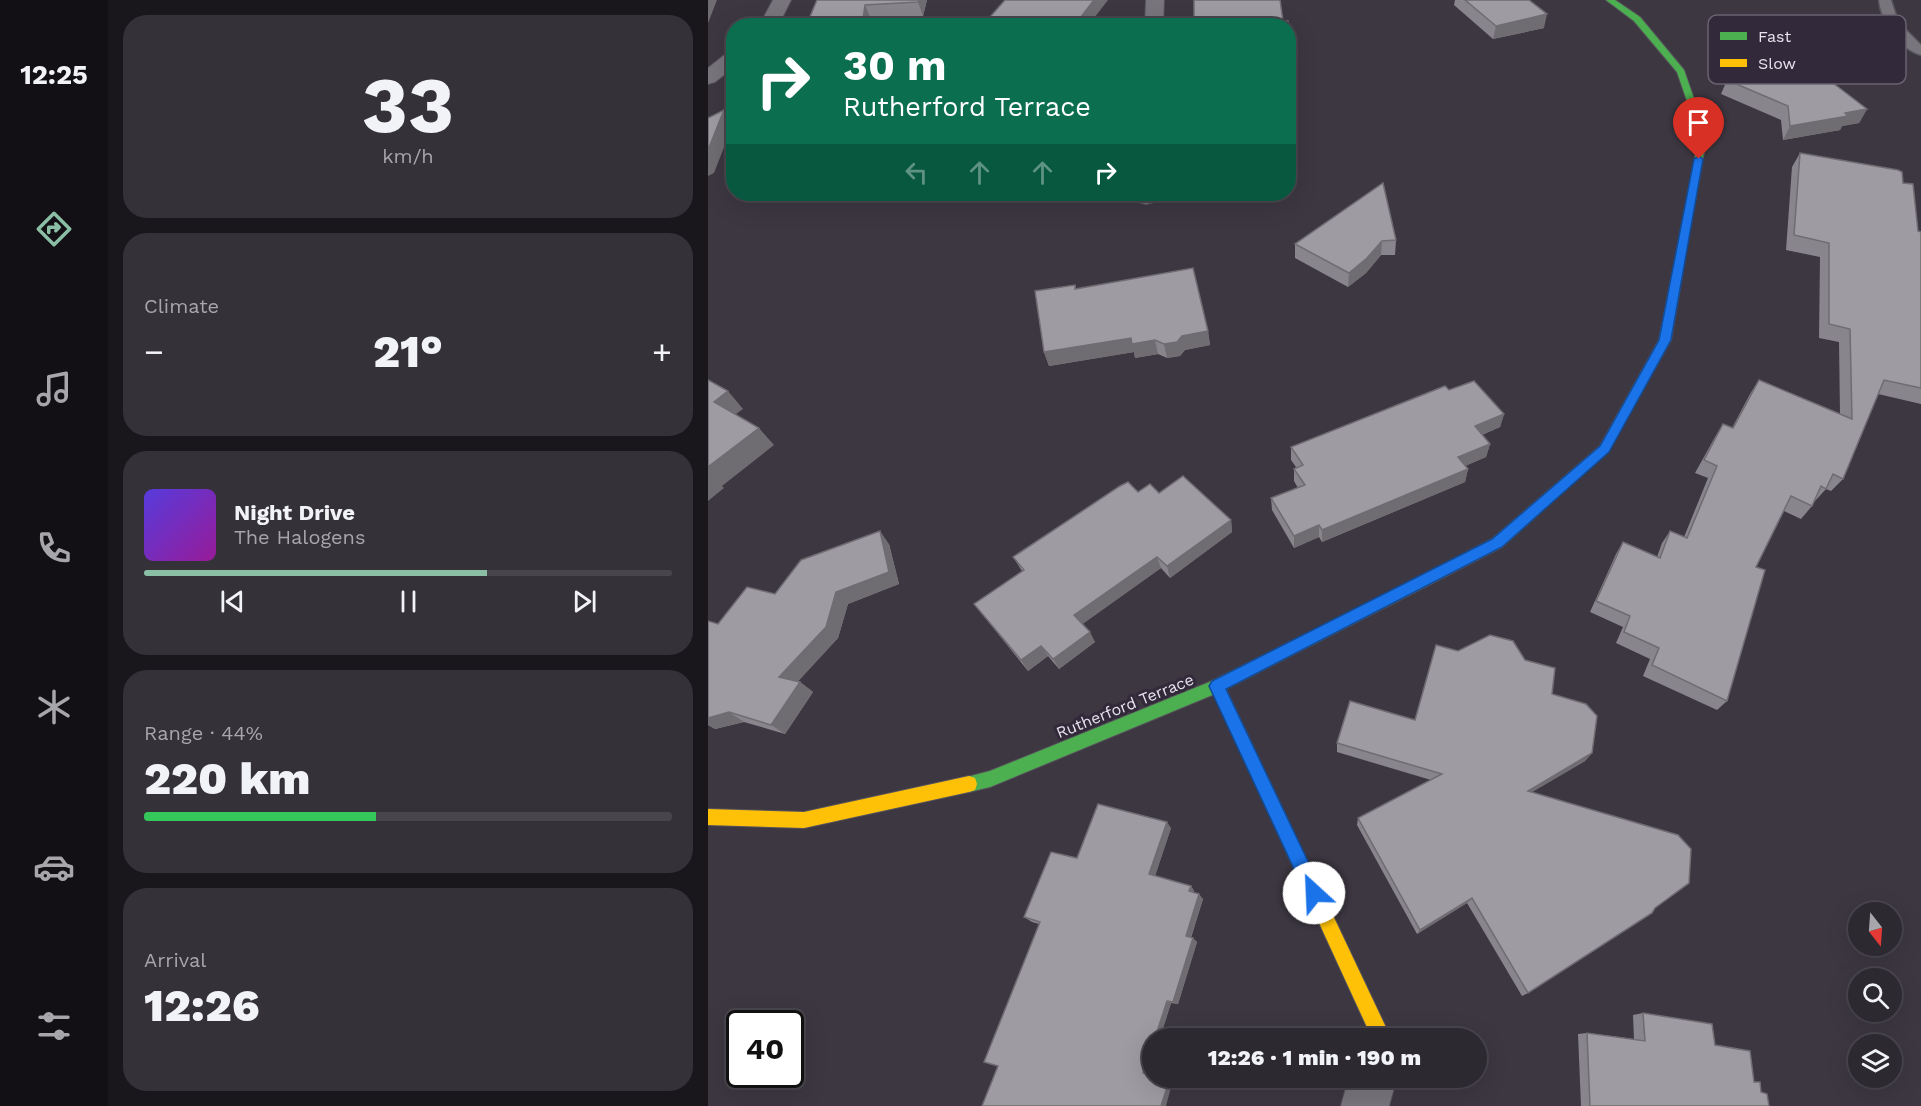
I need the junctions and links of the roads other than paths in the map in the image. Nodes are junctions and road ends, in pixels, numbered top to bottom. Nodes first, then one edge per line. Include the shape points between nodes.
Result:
1 (782, 0) edge
2 (1155, 0) edge
3 (1610, 0) edge
4 (1886, 0) edge
5 (1889, 15) edge
6 (772, 18) edge
7 (1154, 18) edge
8 (1906, 40) edge
9 (1921, 51) edge
10 (726, 63) edge
11 (708, 78) edge
12 (1217, 686) junction
13 (708, 817) edge
14 (1377, 1028) edge
15 (1370, 1088) edge
16 (1365, 1106) edge

1 - 6 street
2 - 7 street
3 - 12 street, Rutherford Terrace via 1637,19 1681,72 1703,136 1665,340 1604,449 1497,543
4 - 5 lane
8 - 9 lane
10 - 11 street
12 - 13 street, Rutherford Terrace via 990,779 804,820
12 - 14 street
15 - 16 street

